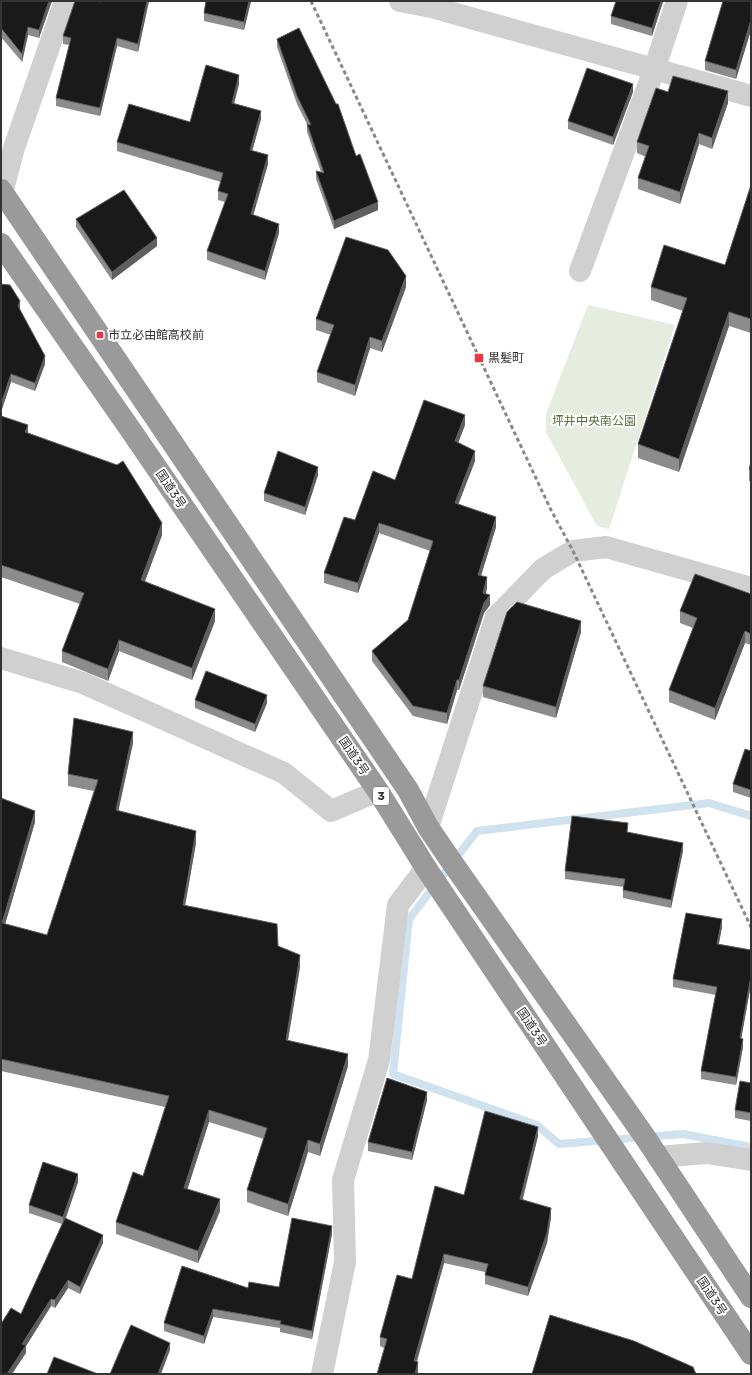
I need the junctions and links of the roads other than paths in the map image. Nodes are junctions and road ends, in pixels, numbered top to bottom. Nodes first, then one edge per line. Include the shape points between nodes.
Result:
1 (65, 1) edge
2 (400, 1) edge
3 (676, 1) edge
4 (432, 4) edge
5 (654, 70) junction
6 (751, 96) edge
7 (1, 193) edge
8 (1, 244) edge
9 (580, 272) dead end
10 (751, 588) edge
11 (1, 658) edge
12 (378, 791) junction
13 (428, 827) junction
14 (426, 868) junction
15 (658, 1157) junction
16 (751, 1160) edge
17 (751, 1297) edge
18 (751, 1354) edge
19 (322, 1374) edge

1 - 7 street
2 - 4 street
3 - 5 street
4 - 5 street
5 - 6 street
5 - 9 street
7 - 13 highway, 3 via 408,790
8 - 12 highway, 国道3号 / 3
10 - 13 street via 606,547 573,551 543,569 496,618
11 - 12 street via 82,683 284,773 331,812
12 - 14 highway, 国道3号 / 3
13 - 15 highway, 3
14 - 18 highway, 国道3号 / 3
14 - 19 street via 398,905 378,1060 343,1180 344,1262
15 - 16 street via 706,1153
15 - 17 highway, 3

